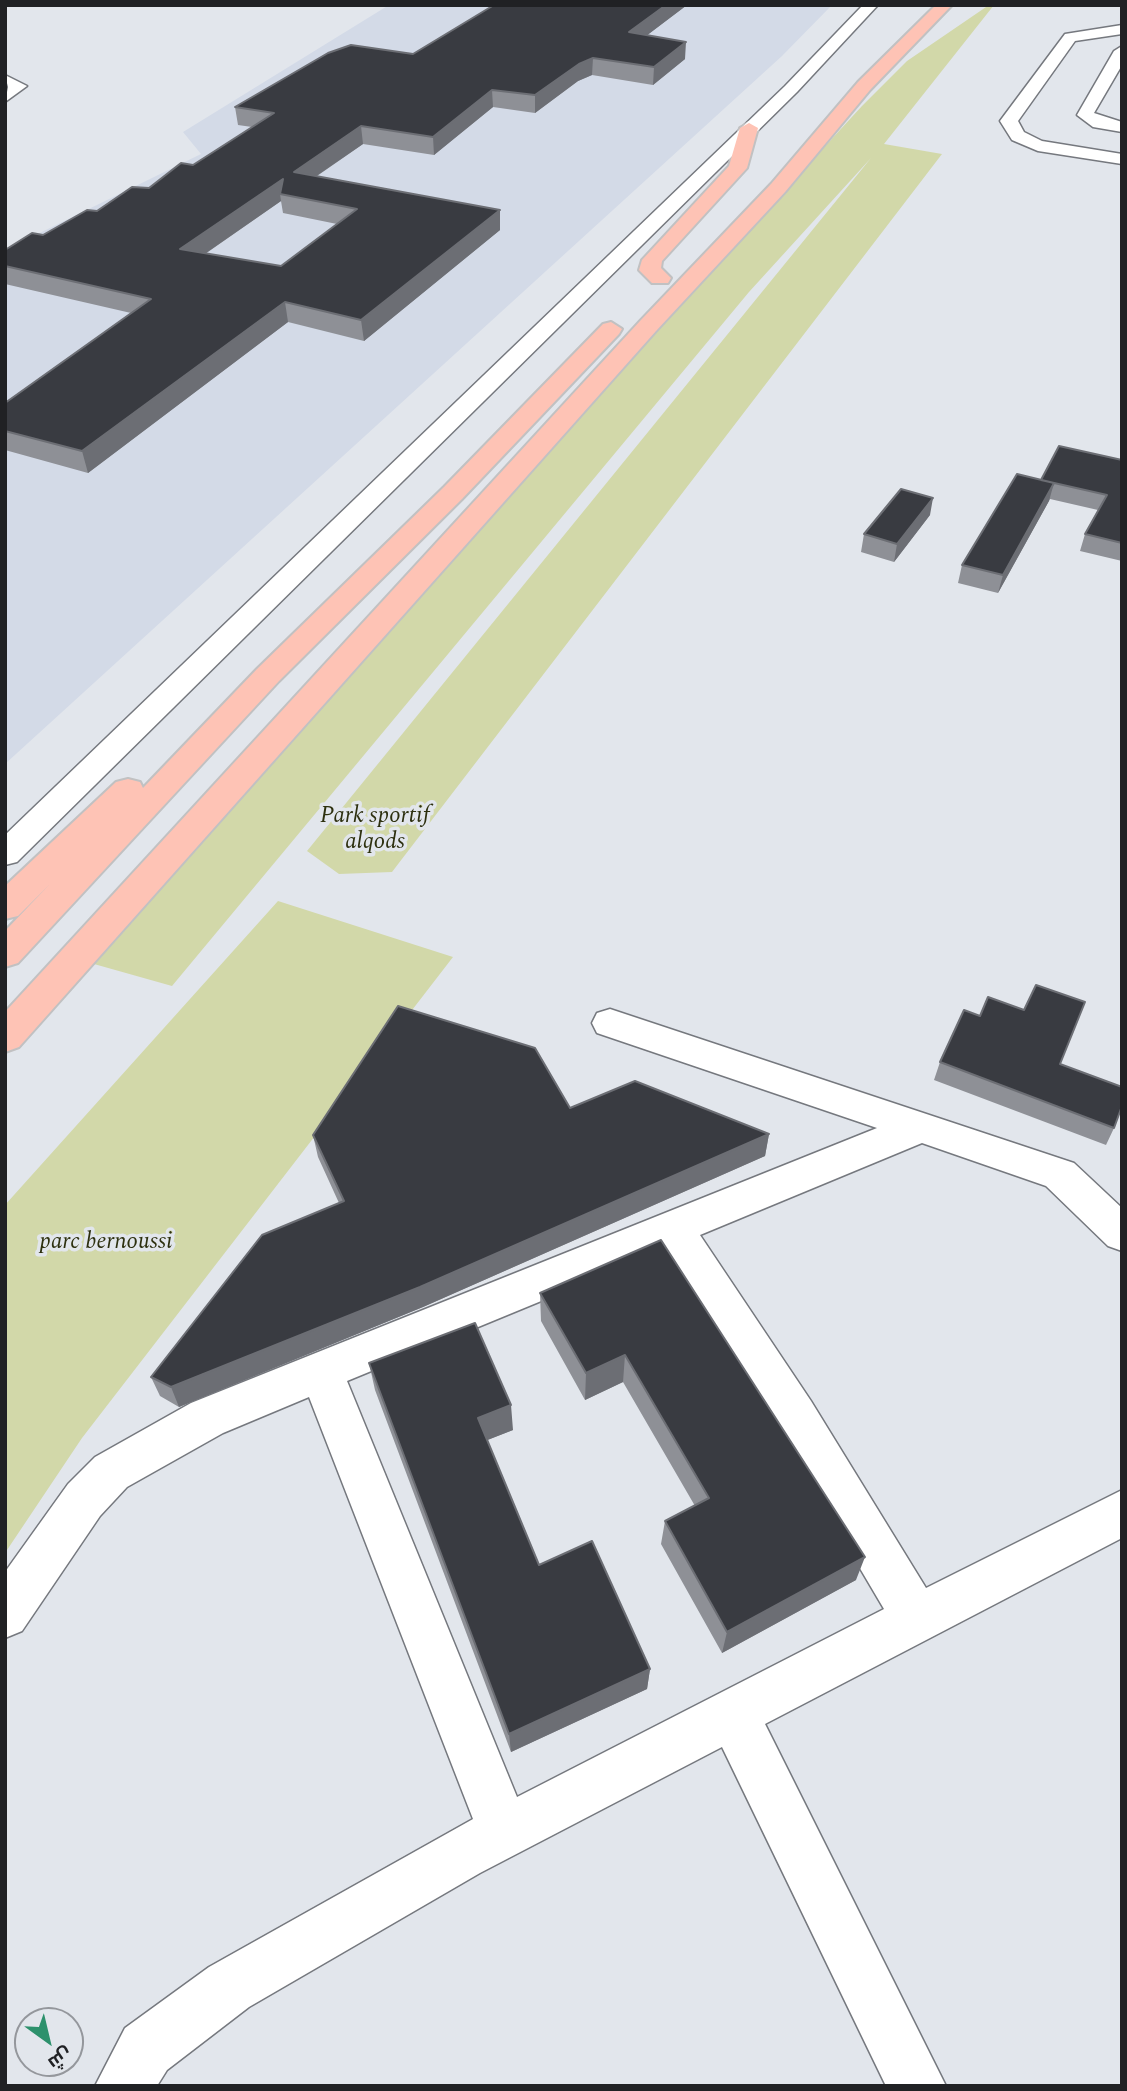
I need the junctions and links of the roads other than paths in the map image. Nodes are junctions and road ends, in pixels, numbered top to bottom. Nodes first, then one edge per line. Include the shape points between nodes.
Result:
1 (871, 5) edge
2 (918, 5) edge
3 (954, 8) edge
4 (1122, 29) edge
5 (1122, 51) edge
6 (5, 79) edge
7 (5, 97) edge
8 (1088, 119) joint
9 (1122, 127) edge
10 (749, 128) junction
11 (1122, 159) edge
12 (660, 278) junction
13 (268, 675) junction
14 (5, 854) edge
15 (5, 907) edge
16 (5, 954) edge
17 (610, 1023) dead end
18 (5, 1037) edge
19 (923, 1126) junction
20 (674, 1229) junction
21 (1122, 1234) edge
22 (321, 1372) junction
23 (1122, 1513) edge
24 (5, 1614) edge
25 (917, 1618) junction
26 (732, 1713) junction
27 (505, 1832) junction
28 (124, 2086) edge
29 (917, 2086) edge

1 - 10 street
2 - 12 highway
3 - 18 highway via 864,86 778,188
4 - 11 street via 1070,37 1012,113 1010,128 1027,142 1048,150
5 - 8 street via 1087,111
6 - 7 street via 19,86
8 - 9 street
10 - 12 highway via 738,168 652,260 650,270
10 - 14 street
12 - 13 highway via 453,493
13 - 15 highway via 114,801
13 - 16 highway
17 - 19 street
19 - 20 street
19 - 21 street via 1060,1174
20 - 22 street
20 - 25 street via 795,1416
22 - 24 street via 207,1418 111,1472 84,1500
22 - 27 street
23 - 25 street
25 - 26 street
26 - 27 street
26 - 29 street
27 - 28 street via 229,1987 146,2049

